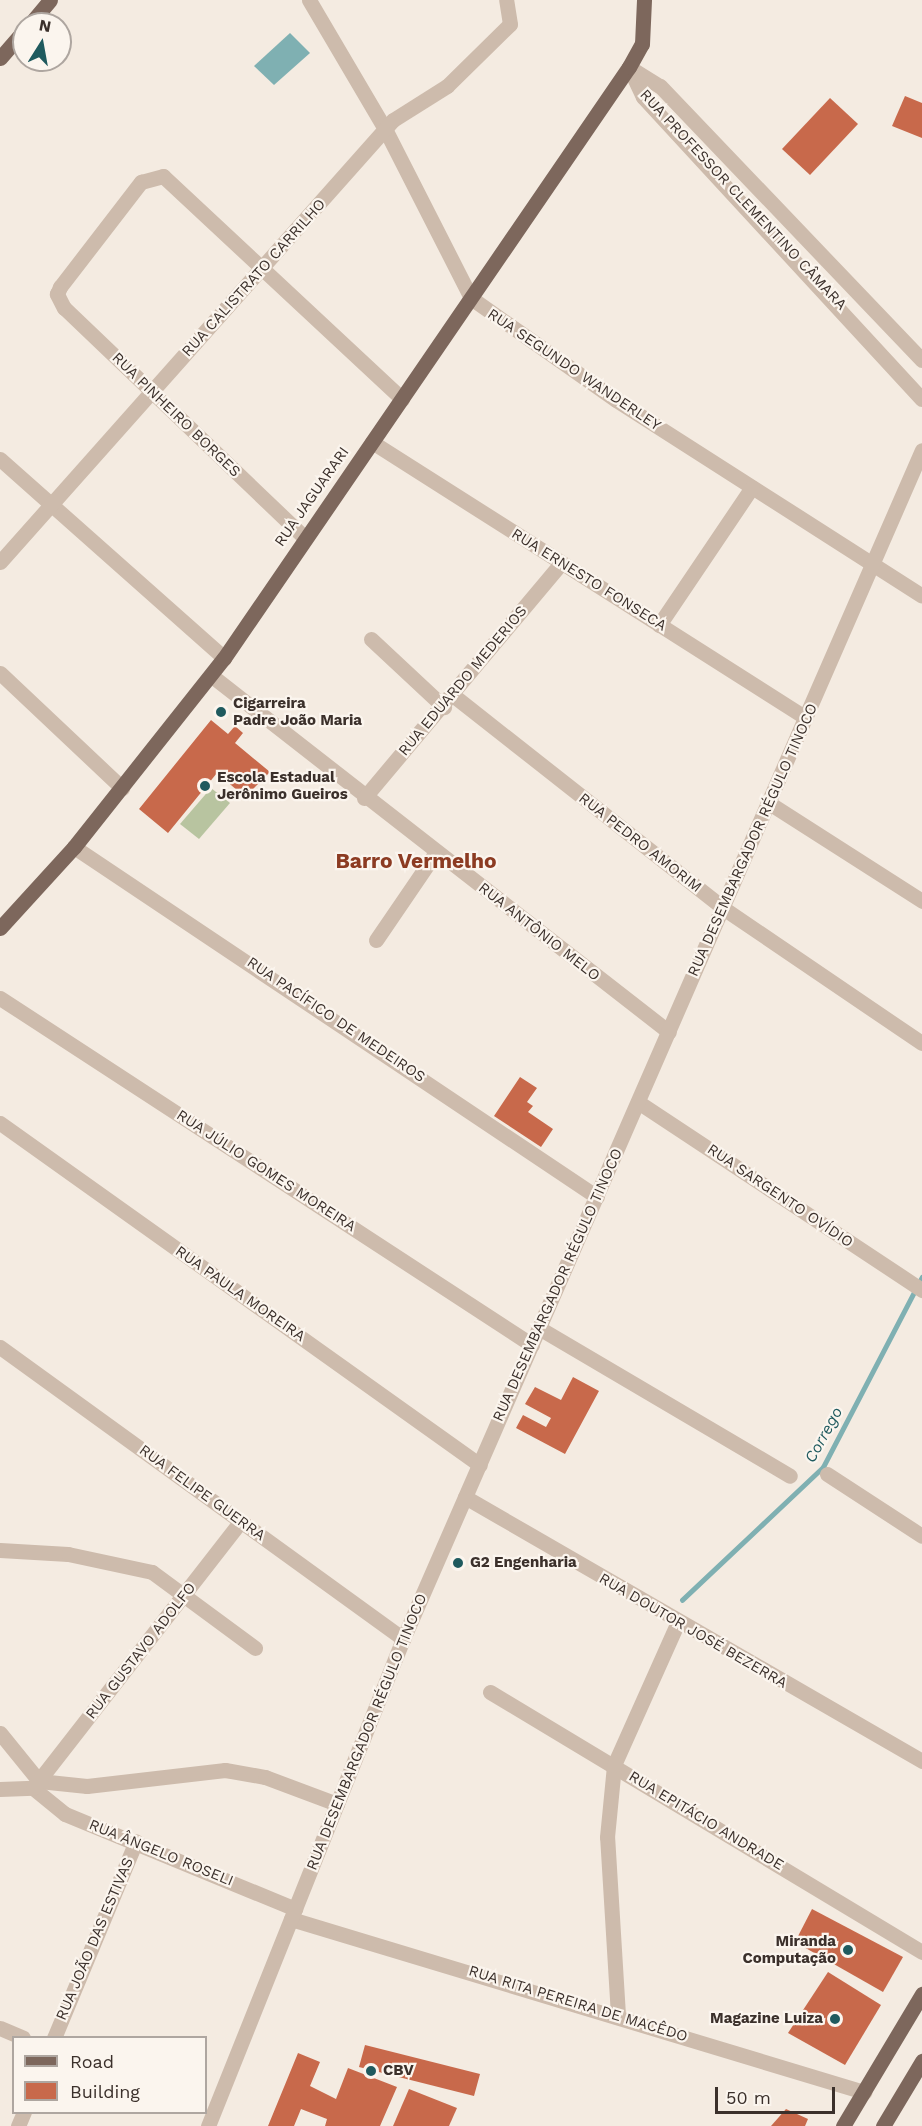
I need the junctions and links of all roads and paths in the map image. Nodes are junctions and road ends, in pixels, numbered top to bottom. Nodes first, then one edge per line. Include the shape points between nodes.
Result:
1 (50, 0) edge
2 (310, 0) edge
3 (644, 0) edge
4 (508, 3) edge
5 (40, 12) edge
6 (12, 44) edge
7 (0, 58) edge
8 (629, 67) junction
9 (385, 129) junction
10 (738, 167) junction
11 (723, 182) junction
12 (264, 269) junction
13 (471, 298) junction
14 (866, 299) junction
15 (850, 316) junction
16 (922, 360) edge
17 (151, 392) junction
18 (402, 399) junction
19 (922, 399) edge
20 (372, 442) junction
21 (922, 450) edge
22 (0, 459) edge
23 (752, 487) junction
24 (51, 504) junction
25 (305, 538) junction
26 (0, 562) edge
27 (561, 563) junction
28 (873, 565) junction
29 (922, 596) edge
30 (659, 625) junction
31 (371, 639) dead end
32 (224, 658) junction
33 (0, 673) edge
34 (212, 676) junction
35 (449, 701) junction
36 (806, 718) junction
37 (122, 788) junction
38 (364, 798) junction
39 (769, 802) junction
40 (74, 847) junction
41 (436, 852) junction
42 (922, 901) edge
43 (723, 908) junction
44 (0, 928) edge
45 (376, 940) dead end
46 (0, 998) edge
47 (669, 1032) junction
48 (922, 1043) edge
49 (638, 1102) junction
50 (0, 1123) edge
51 (597, 1197) junction
52 (922, 1290) edge
53 (539, 1328) junction
54 (532, 1345) junction
55 (0, 1347) edge
56 (480, 1465) junction
57 (827, 1474) dead end
58 (790, 1476) dead end
59 (465, 1497) junction
60 (241, 1521) junction
61 (922, 1536) edge
62 (0, 1550) edge
63 (185, 1594) junction
64 (677, 1624) junction
65 (404, 1639) junction
66 (255, 1648) dead end
67 (490, 1692) dead end
68 (0, 1733) edge
69 (922, 1761) edge
70 (614, 1765) junction
71 (36, 1785) junction
72 (0, 1789) edge
73 (337, 1804) junction
74 (136, 1841) junction
75 (293, 1914) junction
76 (922, 1952) edge
77 (922, 1994) edge
78 (618, 2015) junction
79 (0, 2028) edge
80 (20, 2036) edge
81 (54, 2036) edge
82 (921, 2066) edge
83 (864, 2092) junction
84 (208, 2118) edge
85 (843, 2126) edge
86 (883, 2126) edge

1 - 5 main road
2 - 9 street, RUA SEGUNDO WANDERLEY
3 - 8 main road, RUA JAGUARARI via 642,44
4 - 9 street, RUA CALISTRATO CARRILHO via 510,24 470,66
6 - 7 main road
8 - 10 street, RUA PROFESSOR CLEMENTINO CÂMARA via 660,86
8 - 11 street, RUA PROFESSOR CLEMENTINO CÂMARA via 643,96
8 - 13 main road, RUA JAGUARARI
9 - 12 street, RUA CALISTRATO CARRILHO
9 - 13 street, RUA SEGUNDO WANDERLEY
10 - 11 street
10 - 14 street, RUA PROFESSOR CLEMENTINO CÂMARA
11 - 15 street, RUA PROFESSOR CLEMENTINO CÂMARA
12 - 17 street, RUA CALISTRATO CARRILHO
12 - 17 street, RUA PINHEIRO BORGES via 176,185 157,174 141,182 57,294 64,308
12 - 18 street
13 - 18 main road, RUA JAGUARARI
13 - 23 street, RUA SEGUNDO WANDERLEY
14 - 15 street
14 - 16 street, RUA PROFESSOR CLEMENTINO CÂMARA
15 - 19 street, RUA PROFESSOR CLEMENTINO CÂMARA
17 - 24 street, RUA CALISTRATO CARRILHO
17 - 25 street, RUA PINHEIRO BORGES
18 - 20 main road, RUA JAGUARARI
20 - 25 main road, RUA JAGUARARI
20 - 27 street, RUA ERNESTO FONSECA
21 - 28 street, RUA DESEMBARGADOR RÉGULO TINOCO
22 - 24 street
23 - 28 street, RUA SEGUNDO WANDERLEY
23 - 30 street
24 - 26 street, RUA CALISTRATO CARRILHO
24 - 32 street
25 - 32 main road, RUA JAGUARARI
27 - 30 street, RUA ERNESTO FONSECA
27 - 35 street, RUA EDUARDO MEDERIOS
28 - 29 street, RUA SEGUNDO WANDERLEY
28 - 36 street, RUA DESEMBARGADOR RÉGULO TINOCO
30 - 36 street, RUA ERNESTO FONSECA
31 - 35 street, RUA PEDRO AMORIM
32 - 34 main road, RUA JAGUARARI
33 - 37 street
34 - 37 main road, RUA JAGUARARI
34 - 38 street, RUA ANTÔNIO MELO
35 - 38 street, RUA EDUARDO MEDERIOS
35 - 43 street, RUA PEDRO AMORIM
36 - 39 street, RUA DESEMBARGADOR RÉGULO TINOCO
37 - 40 main road, RUA JAGUARARI
38 - 41 street, RUA ANTÔNIO MELO
39 - 42 street
39 - 43 street, RUA DESEMBARGADOR RÉGULO TINOCO
40 - 44 main road, RUA JAGUARARI
40 - 51 street, RUA PACÍFICO DE MEDEIROS
41 - 45 street
41 - 47 street, RUA ANTÔNIO MELO
43 - 47 street, RUA DESEMBARGADOR RÉGULO TINOCO
43 - 48 street, RUA PEDRO AMORIM
46 - 54 street, RUA JÚLIO GOMES MOREIRA
47 - 49 street, RUA DESEMBARGADOR RÉGULO TINOCO
49 - 51 street, RUA DESEMBARGADOR RÉGULO TINOCO
49 - 52 street, RUA SARGENTO OVÍDIO
50 - 56 street, RUA PAULA MOREIRA
51 - 53 street, RUA DESEMBARGADOR RÉGULO TINOCO
53 - 54 street, RUA DESEMBARGADOR RÉGULO TINOCO
53 - 58 street
54 - 56 street, RUA DESEMBARGADOR RÉGULO TINOCO
55 - 60 street, RUA FELIPE GUERRA
56 - 59 street, RUA DESEMBARGADOR RÉGULO TINOCO
57 - 61 street
59 - 64 street, RUA DOUTOR JOSÉ BEZERRA
59 - 65 street, RUA DESEMBARGADOR RÉGULO TINOCO
60 - 63 street, RUA GUSTAVO ADOLFO
60 - 65 street, RUA FELIPE GUERRA
62 - 63 street via 134,1567
63 - 66 street
63 - 71 street, RUA GUSTAVO ADOLFO
64 - 69 street, RUA DOUTOR JOSÉ BEZERRA
64 - 70 street
65 - 73 street, RUA DESEMBARGADOR RÉGULO TINOCO
67 - 70 street, RUA EPITÁCIO ANDRADE
68 - 71 street, RUA ÂNGELO ROSELI
70 - 76 street, RUA EPITÁCIO ANDRADE
70 - 78 street via 607,1836
71 - 72 street
71 - 73 street via 87,1786 225,1770 265,1777
71 - 74 street, RUA ÂNGELO ROSELI via 54,1809
73 - 75 street, RUA DESEMBARGADOR RÉGULO TINOCO
74 - 75 street, RUA ÂNGELO ROSELI
74 - 81 street, RUA JOÃO DAS ESTIVAS
75 - 78 street, RUA RITA PEREIRA DE MACÊDO
75 - 84 street, RUA DESEMBARGADOR RÉGULO TINOCO
77 - 83 main road
78 - 83 street, RUA RITA PEREIRA DE MACÊDO
79 - 80 street
82 - 86 main road
83 - 85 main road

